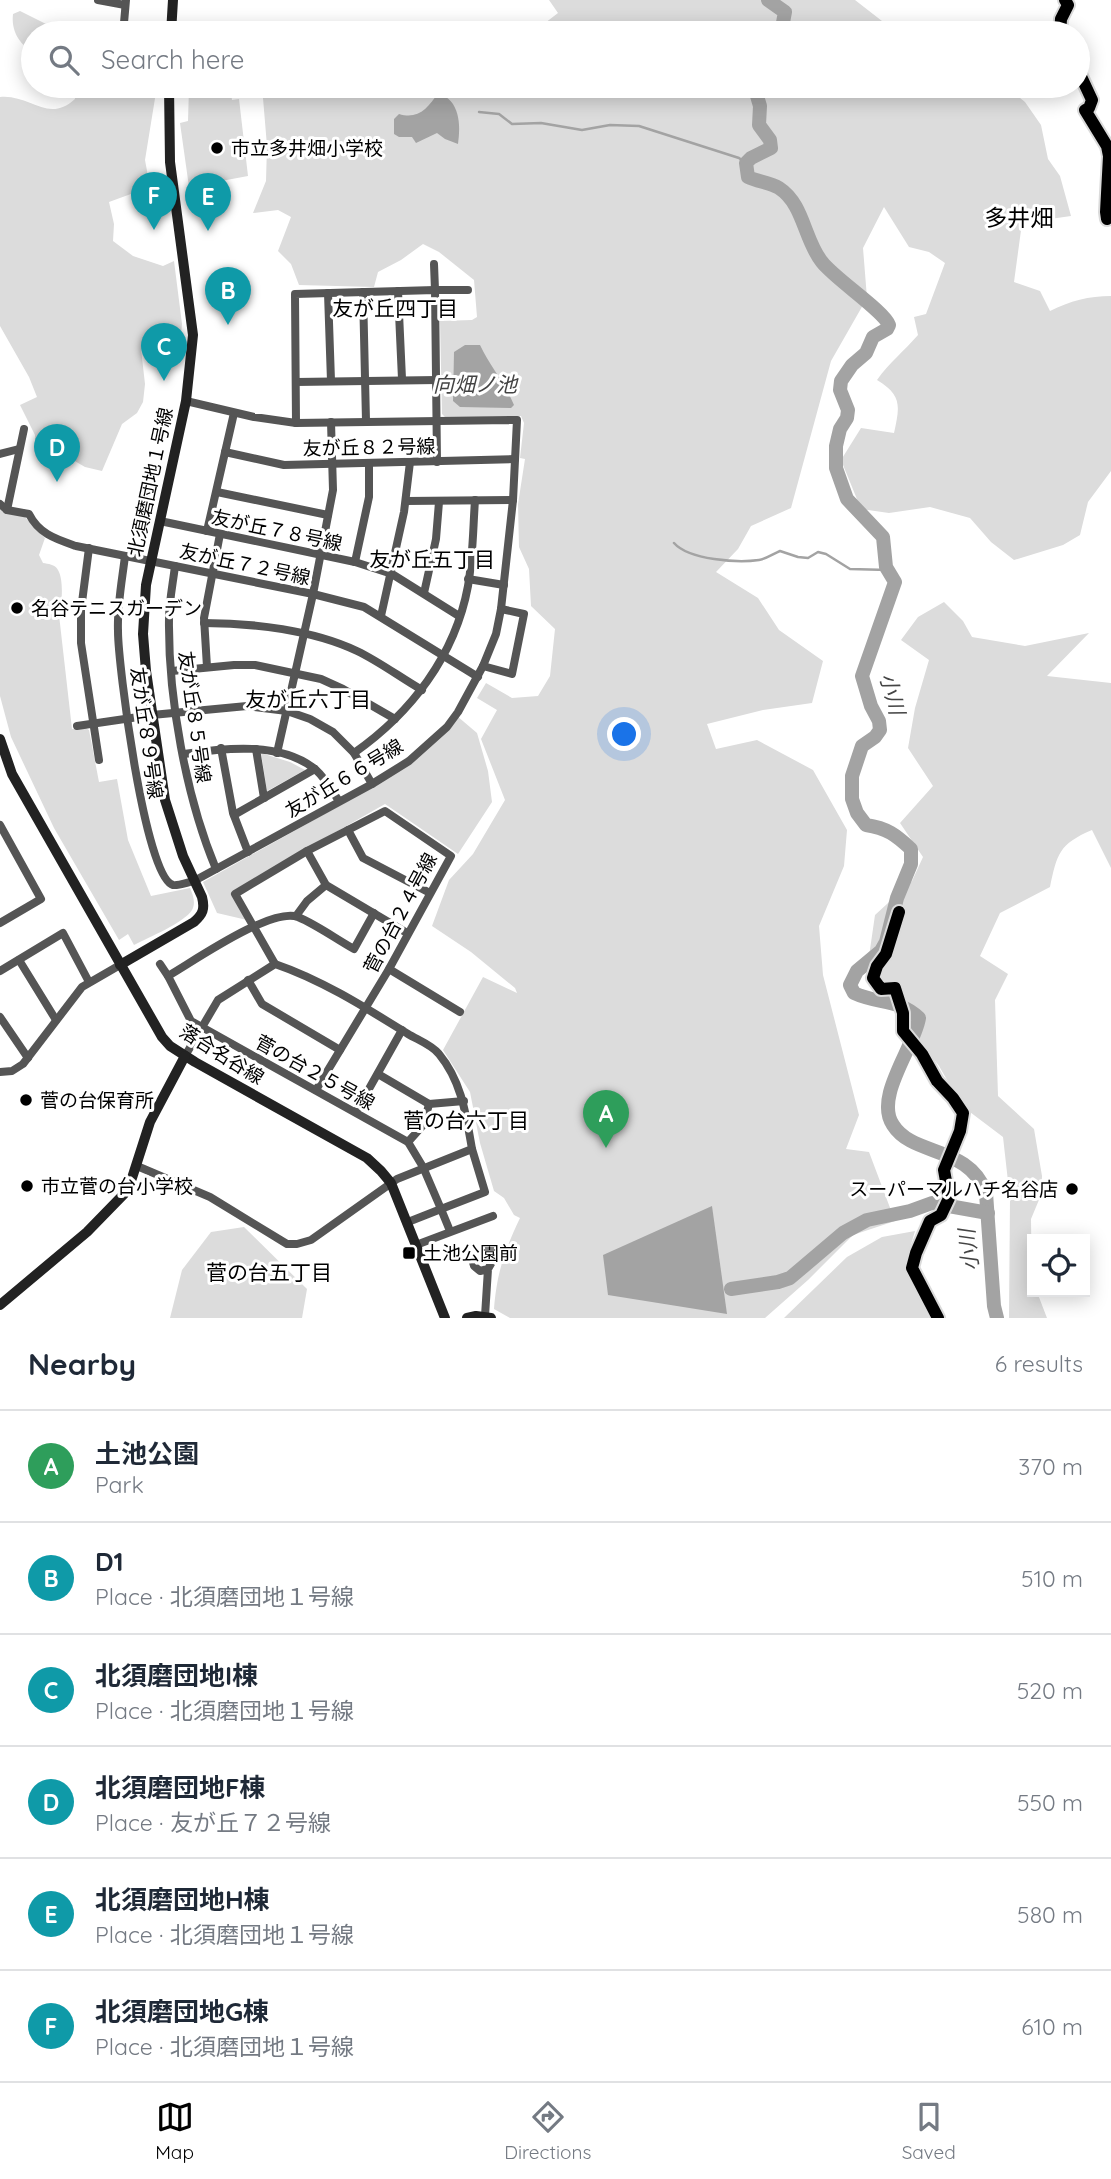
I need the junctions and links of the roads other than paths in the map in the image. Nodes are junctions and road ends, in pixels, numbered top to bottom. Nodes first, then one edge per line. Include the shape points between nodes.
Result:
1 (97, 0) edge
2 (173, 0) edge
3 (1068, 2) edge
4 (126, 3) edge
5 (124, 21) edge
6 (172, 21) edge
7 (1061, 21) edge
8 (1090, 96) edge
9 (169, 98) edge
10 (1107, 219) dead end
11 (434, 264) dead end
12 (435, 290) junction
13 (468, 290) dead end
14 (398, 291) junction
15 (363, 292) junction
16 (328, 293) junction
17 (402, 379) junction
18 (437, 380) junction
19 (331, 381) junction
20 (366, 381) junction
21 (296, 382) junction
22 (186, 401) junction
23 (234, 413) junction
24 (366, 421) junction
25 (436, 421) junction
26 (331, 422) junction
27 (296, 423) junction
28 (24, 429) dead end
29 (19, 449) junction
30 (225, 453) junction
31 (0, 454) edge
32 (515, 460) junction
33 (410, 462) junction
34 (437, 462) junction
35 (333, 463) junction
36 (369, 463) junction
37 (217, 492) junction
38 (475, 500) junction
39 (513, 500) junction
40 (406, 501) junction
41 (439, 502) junction
42 (3, 507) edge
43 (328, 515) junction
44 (160, 521) junction
45 (207, 531) junction
46 (220, 534) junction
47 (89, 548) junction
48 (319, 555) junction
49 (125, 556) junction
50 (151, 560) junction
51 (355, 562) junction
52 (175, 566) junction
53 (211, 573) junction
54 (392, 574) junction
55 (468, 579) junction
56 (504, 584) junction
57 (424, 593) junction
58 (313, 594) junction
59 (501, 609) junction
60 (381, 616) junction
61 (459, 616) junction
62 (204, 623) junction
63 (304, 635) junction
64 (444, 657) junction
65 (483, 666) junction
66 (207, 667) junction
67 (172, 671) junction
68 (295, 674) junction
69 (478, 677) junction
70 (422, 690) junction
71 (287, 711) junction
72 (177, 712) junction
73 (152, 715) junction
74 (128, 719) junction
75 (395, 719) junction
76 (94, 724) junction
77 (78, 726) dead end
78 (0, 739) edge
79 (221, 748) junction
80 (256, 749) junction
81 (277, 753) junction
82 (354, 753) junction
83 (184, 754) junction
84 (99, 760) dead end
85 (315, 769) junction
86 (12, 775) junction
87 (0, 782) edge
88 (372, 784) junction
89 (264, 798) junction
90 (339, 801) junction
91 (234, 815) junction
92 (0, 825) edge
93 (348, 830) junction
94 (307, 851) junction
95 (248, 852) junction
96 (216, 869) junction
97 (194, 881) junction
98 (326, 885) junction
99 (430, 893) junction
100 (899, 912) dead end
101 (373, 913) junction
102 (296, 916) junction
103 (0, 923) edge
104 (253, 926) junction
105 (407, 933) junction
106 (19, 960) junction
107 (160, 964) dead end
108 (275, 964) junction
109 (120, 965) junction
110 (388, 969) junction
111 (0, 971) edge
112 (168, 976) junction
113 (248, 980) junction
114 (89, 982) junction
115 (366, 1008) junction
116 (460, 1012) dead end
117 (0, 1017) edge
118 (56, 1020) junction
119 (202, 1026) junction
120 (402, 1030) junction
121 (340, 1050) junction
122 (186, 1056) junction
123 (28, 1058) junction
124 (0, 1072) edge
125 (378, 1074) junction
126 (316, 1090) junction
127 (464, 1101) junction
128 (429, 1104) junction
129 (356, 1112) junction
130 (408, 1142) junction
131 (472, 1149) junction
132 (137, 1166) junction
133 (423, 1167) junction
134 (391, 1183) junction
135 (441, 1209) junction
136 (492, 1216) dead end
137 (408, 1222) junction
138 (450, 1231) junction
139 (416, 1245) junction
140 (488, 1269) dead end
141 (0, 1305) edge
142 (488, 1317) edge
143 (445, 1318) edge
144 (467, 1318) edge
145 (938, 1318) edge

1 - 4 street
2 - 6 street
3 - 7 main road
4 - 5 street
8 - 10 main road via 1085,110 1110,156
9 - 22 street, 北須磨団地１号線 via 170,162 193,335
11 - 12 street
12 - 13 street
12 - 14 street
12 - 18 street
14 - 15 street
14 - 17 street
15 - 16 street
15 - 20 street
16 - 19 street
16 - 21 street via 295,294
17 - 18 street
17 - 20 street
18 - 25 street
19 - 20 street
19 - 21 street
20 - 24 street
21 - 27 street
22 - 23 street, 友が丘６６号線
22 - 44 street, 北須磨団地１号線
23 - 27 street, 友が丘６６号線
23 - 30 street
24 - 25 street, 友が丘６６号線
24 - 26 street, 友が丘６６号線
25 - 32 street, 友が丘６６号線 via 517,420
25 - 34 street
26 - 27 street, 友が丘６６号線
26 - 35 street
28 - 29 street
29 - 31 street
29 - 42 street
30 - 35 street, 友が丘８２号線 via 285,465
30 - 37 street
32 - 34 street, 友が丘８２号線
32 - 39 street, 友が丘６６号線
33 - 34 street, 友が丘８２号線
33 - 36 street, 友が丘８２号線
33 - 40 street
35 - 36 street, 友が丘８２号線
35 - 43 street
36 - 51 street via 369,497
37 - 43 street
37 - 45 street
38 - 39 street
38 - 41 street
38 - 55 street
39 - 56 street, 友が丘６６号線
40 - 41 street
40 - 54 street
41 - 57 street
42 - 47 street, 友が丘７２号線 via 29,514 46,535
43 - 48 street
44 - 45 street, 友が丘７８号線
44 - 50 street, 北須磨団地１号線
45 - 46 street, 友が丘７８号線
46 - 48 street, 友が丘７８号線
46 - 53 street
47 - 49 street, 友が丘７２号線
47 - 76 street via 81,643
48 - 51 street, 友が丘７８号線
48 - 58 street
49 - 50 street, 友が丘７２号線
49 - 74 street, 友が丘８９号線 via 117,632
50 - 52 street, 友が丘７２号線
50 - 73 street, 北須磨団地１号線 via 143,634
51 - 54 street, 友が丘７８号線
52 - 53 street, 友が丘７２号線
52 - 67 street, 友が丘８５号線 via 169,616
53 - 58 street, 友が丘７２号線
53 - 62 street
54 - 57 street, 友が丘７８号線
54 - 60 street
55 - 56 street
55 - 61 street
56 - 59 street, 友が丘６６号線
57 - 61 street, 友が丘７８号線
58 - 60 street, 友が丘７２号線
58 - 63 street
59 - 65 street, 友が丘６６号線
59 - 65 street via 524,614 512,674
60 - 64 street, 友が丘７２号線
61 - 64 street
62 - 63 street via 243,623
62 - 66 street
63 - 68 street
63 - 70 street via 359,652
64 - 69 street, 友が丘７２号線
64 - 70 street
65 - 69 street, 友が丘６６号線
66 - 67 street
66 - 68 street via 255,665
67 - 72 street, 友が丘８５号線
68 - 71 street
68 - 75 street via 321,679
69 - 88 street, 友が丘６６号線 via 447,727 409,761
70 - 75 street
71 - 72 street via 247,706
71 - 81 street
71 - 82 street via 333,732
72 - 73 street
72 - 83 street, 友が丘８５号線
73 - 74 street
73 - 97 street, 北須磨団地１号線 via 167,809
74 - 76 street
74 - 97 street, 友が丘８９号線 via 142,814 159,868 170,884
75 - 82 street
76 - 77 street
76 - 84 street
78 - 86 street, 落合名谷線
79 - 80 street
79 - 83 street
79 - 91 street
80 - 81 street
80 - 89 street
81 - 85 street
82 - 88 street
83 - 96 street, 友が丘８５号線 via 190,795
85 - 89 street
85 - 90 street
86 - 87 street
86 - 109 street, 落合名谷線
88 - 90 street, 友が丘６６号線
89 - 91 street
90 - 95 street, 友が丘６６号線
91 - 95 street
92 - 103 street via 41,899
93 - 94 street, 菅の台２４号線
93 - 99 street via 363,858
93 - 99 street, 菅の台２４号線 via 384,811 451,856
94 - 98 street
94 - 104 street, 菅の台２４号線 via 235,894
95 - 96 street, 友が丘６６号線
96 - 97 street, 友が丘６６号線
97 - 109 street, 北須磨団地１号線 via 204,903 202,914
98 - 101 street
98 - 102 street
99 - 105 street, 菅の台２４号線
100 - 145 main road via 873,978 881,989 895,988 903,1031 963,1113 944,1170 949,1198 941,1215 930,1220 912,1268
101 - 102 street via 354,949
101 - 105 street
102 - 104 street via 282,915
104 - 108 street, 菅の台２４号線
104 - 112 street
105 - 110 street, 菅の台２４号線
106 - 111 street
106 - 114 street via 63,933
106 - 118 street
107 - 112 street, 菅の台２５号線
108 - 113 street
108 - 115 street
109 - 114 street
109 - 122 street, 落合名谷線 via 162,1037
110 - 115 street, 菅の台２４号線
110 - 116 street
112 - 119 street, 菅の台２５号線 via 191,1021
113 - 119 street via 218,1000
113 - 121 street via 262,1004
114 - 118 street
115 - 120 street
115 - 121 street, 菅の台２４号線
117 - 123 street
118 - 123 street
119 - 122 street
119 - 126 street, 菅の台２５号線
120 - 125 street
120 - 127 street via 438,1052
121 - 126 street, 菅の台２４号線
122 - 132 street via 150,1122
122 - 134 street, 落合名谷線 via 367,1158
123 - 124 street via 12,1071
125 - 128 street
125 - 129 street
126 - 129 street, 菅の台２５号線
127 - 128 street
127 - 131 street
128 - 130 street via 424,1124
129 - 130 street, 菅の台２５号線
130 - 133 street, 菅の台２５号線
131 - 133 street
131 - 135 street via 485,1192
132 - 134 street via 210,1197 287,1244 311,1240
132 - 141 street via 113,1207
133 - 134 street
133 - 135 street, 菅の台２５号線
134 - 137 street, 落合名谷線
135 - 137 street
135 - 138 street, 菅の台２５号線
136 - 138 street
137 - 139 street, 落合名谷線
138 - 139 street
139 - 143 street, 落合名谷線
140 - 142 street
142 - 144 street

